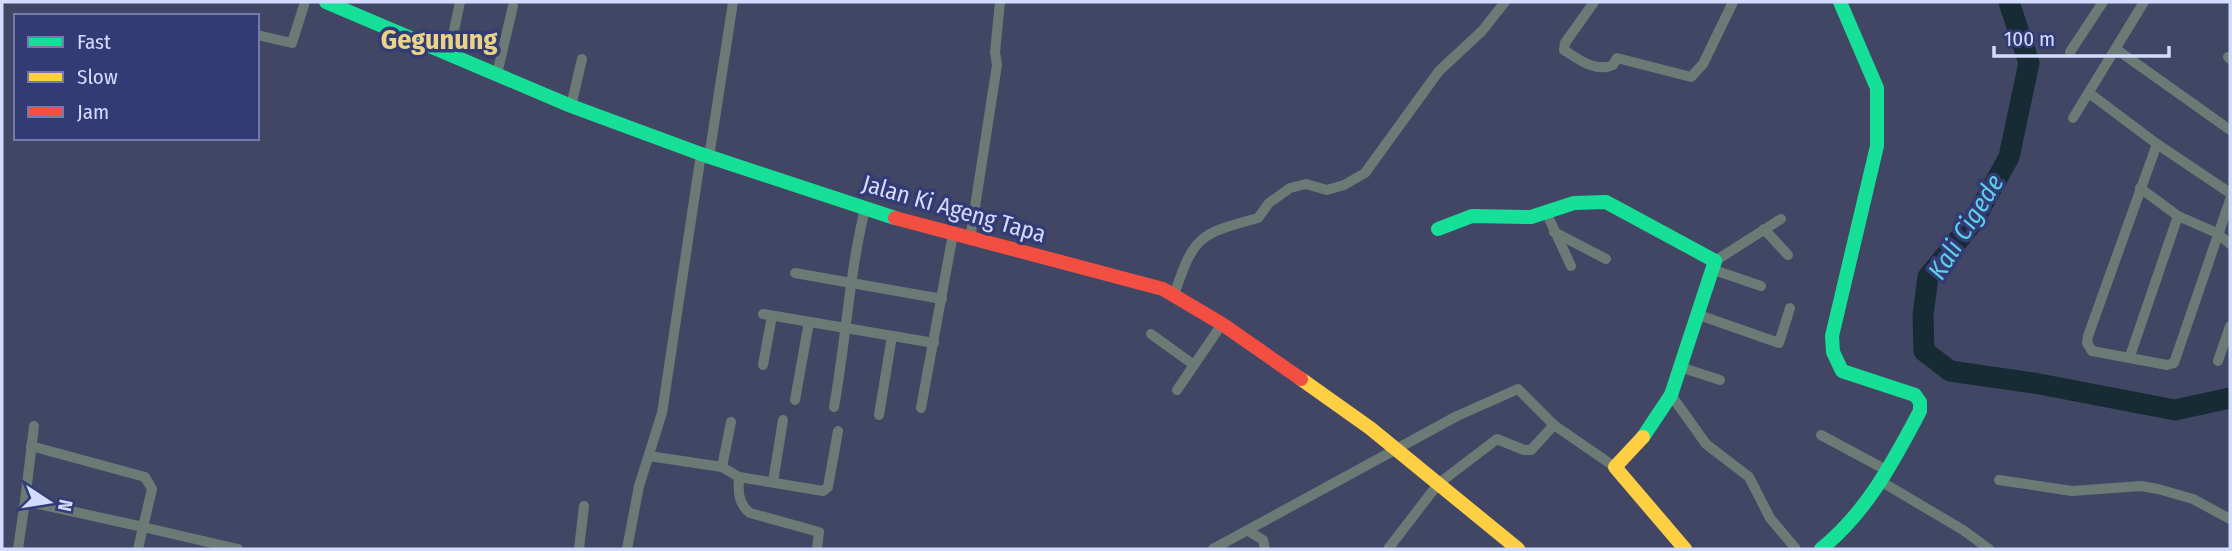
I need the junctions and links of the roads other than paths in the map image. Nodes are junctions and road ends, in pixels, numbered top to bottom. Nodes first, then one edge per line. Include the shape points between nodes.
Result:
1 (305, 2) edge
2 (460, 2) edge
3 (733, 2) edge
4 (1000, 2) edge
5 (1505, 2) edge
6 (1594, 2) edge
7 (1733, 2) edge
8 (1840, 2) edge
9 (2103, 2) edge
10 (2144, 2) edge
11 (332, 3) edge
12 (513, 6) dead end
13 (259, 35) edge
14 (2116, 49) junction
15 (2070, 52) dead end
16 (449, 54) junction
17 (582, 58) dead end
18 (497, 75) junction
19 (2089, 93) junction
20 (571, 106) junction
21 (2073, 118) dead end
22 (2230, 130) edge
23 (2157, 144) junction
24 (705, 156) junction
25 (2140, 188) junction
26 (2230, 193) edge
27 (2230, 200) edge
28 (864, 209) junction
29 (1546, 212) junction
30 (2178, 216) junction
31 (1781, 219) dead end
32 (1438, 229) dead end
33 (1765, 229) junction
34 (1554, 232) junction
35 (2217, 233) junction
36 (953, 234) junction
37 (970, 239) junction
38 (2230, 244) edge
39 (1788, 255) dead end
40 (1606, 259) dead end
41 (1571, 266) dead end
42 (1714, 266) junction
43 (794, 273) dead end
44 (850, 282) junction
45 (1761, 286) dead end
46 (1174, 296) junction
47 (942, 299) junction
48 (1790, 308) dead end
49 (1696, 314) junction
50 (809, 322) junction
51 (1222, 324) junction
52 (2230, 326) edge
53 (847, 329) junction
54 (1151, 334) dead end
55 (892, 336) junction
56 (934, 343) junction
57 (2130, 356) junction
58 (2218, 361) dead end
59 (763, 365) dead end
60 (1194, 365) junction
61 (1680, 367) junction
62 (1720, 380) dead end
63 (1177, 390) dead end
64 (1671, 395) junction
65 (795, 400) dead end
66 (834, 407) dead end
67 (921, 408) dead end
68 (879, 415) dead end
69 (783, 420) dead end
70 (731, 422) dead end
71 (1554, 425) junction
72 (34, 426) dead end
73 (838, 431) dead end
74 (1821, 435) dead end
75 (31, 446) junction
76 (1396, 450) junction
77 (649, 456) junction
78 (722, 467) junction
79 (1615, 467) junction
80 (1885, 477) junction
81 (739, 478) junction
82 (1999, 480) dead end
83 (773, 482) junction
84 (1438, 484) junction
85 (25, 501) junction
86 (584, 506) dead end
87 (2230, 519) edge
88 (143, 527) junction
89 (1250, 532) junction
90 (18, 549) edge
91 (138, 549) edge
92 (238, 549) edge
93 (579, 549) edge
94 (627, 549) edge
95 (817, 549) edge
96 (1214, 549) edge
97 (1265, 549) edge
98 (1388, 549) edge
99 (1518, 549) edge
100 (1685, 549) edge
101 (1796, 549) edge
102 (1821, 549) edge
103 (1989, 549) edge

1 - 13 street via 292,43
2 - 16 street
3 - 24 street
4 - 37 street via 997,65
5 - 46 street via 1439,71 1365,173 1326,190 1306,184 1290,188 1258,218 1209,233 1192,247
6 - 7 street via 1564,50 1594,66 1607,68 1617,58 1691,77 1703,64
8 - 80 street via 1877,88 1877,146 1839,296 1833,352 1842,371 1915,395 1920,402 1920,411
9 - 15 street
10 - 14 street
11 - 16 street, Jalan Ki Ageng Tapa
12 - 18 street
14 - 19 street
14 - 22 street
16 - 18 street, Jalan Ki Ageng Tapa
17 - 20 street
18 - 20 street, Jalan Ki Ageng Tapa
19 - 21 street
19 - 23 street
20 - 24 street, Jalan Ki Ageng Tapa
23 - 25 street
23 - 26 street
24 - 28 street, Jalan Ki Ageng Tapa
24 - 77 street via 662,413
25 - 30 street
25 - 57 street via 2087,343 2092,351
27 - 35 street
28 - 36 street, Jalan Ki Ageng Tapa
28 - 44 street
29 - 32 street via 1520,218 1472,216
29 - 34 street
29 - 42 street via 1574,203 1606,202
30 - 35 street
30 - 57 street
31 - 33 street
33 - 39 street
33 - 42 street
34 - 40 street
34 - 41 street
35 - 38 street
35 - 57 street via 2174,363
36 - 37 street, Jalan Ki Ageng Tapa
36 - 47 street
37 - 46 street, Jalan Ki Ageng Tapa via 1128,278
42 - 45 street
42 - 49 street
43 - 44 street
44 - 47 street
44 - 53 street
46 - 51 street, Jalan Ki Ageng Tapa
47 - 56 street
48 - 49 street via 1779,343
49 - 61 street
50 - 53 street
50 - 59 street via 768,315
50 - 65 street
51 - 60 street
51 - 76 street, Jalan Ki Ageng Tapa
52 - 58 street
53 - 55 street
53 - 66 street
54 - 60 street
55 - 56 street
55 - 68 street
56 - 67 street
60 - 63 street
61 - 62 street
61 - 64 street
64 - 79 street via 1653,426
64 - 101 street via 1706,444 1749,477 1770,518
69 - 83 street
70 - 78 street
71 - 76 street via 1518,389
71 - 79 street
71 - 84 street via 1528,450 1497,439
72 - 75 street
73 - 83 street via 826,490
74 - 80 street
75 - 85 street
75 - 88 street via 145,477 152,489
76 - 84 street, Jalan Ki Ageng Tapa
76 - 89 street
77 - 78 street
77 - 94 street
78 - 81 street
79 - 100 street
80 - 102 street
80 - 103 street
81 - 83 street
81 - 95 street via 744,509 819,532
82 - 87 street via 2072,491 2141,486 2193,499
84 - 98 street
84 - 99 street, Jalan Ki Ageng Tapa
85 - 88 street
85 - 90 street
86 - 93 street
88 - 91 street
88 - 92 street
89 - 96 street
89 - 97 street via 1263,540

